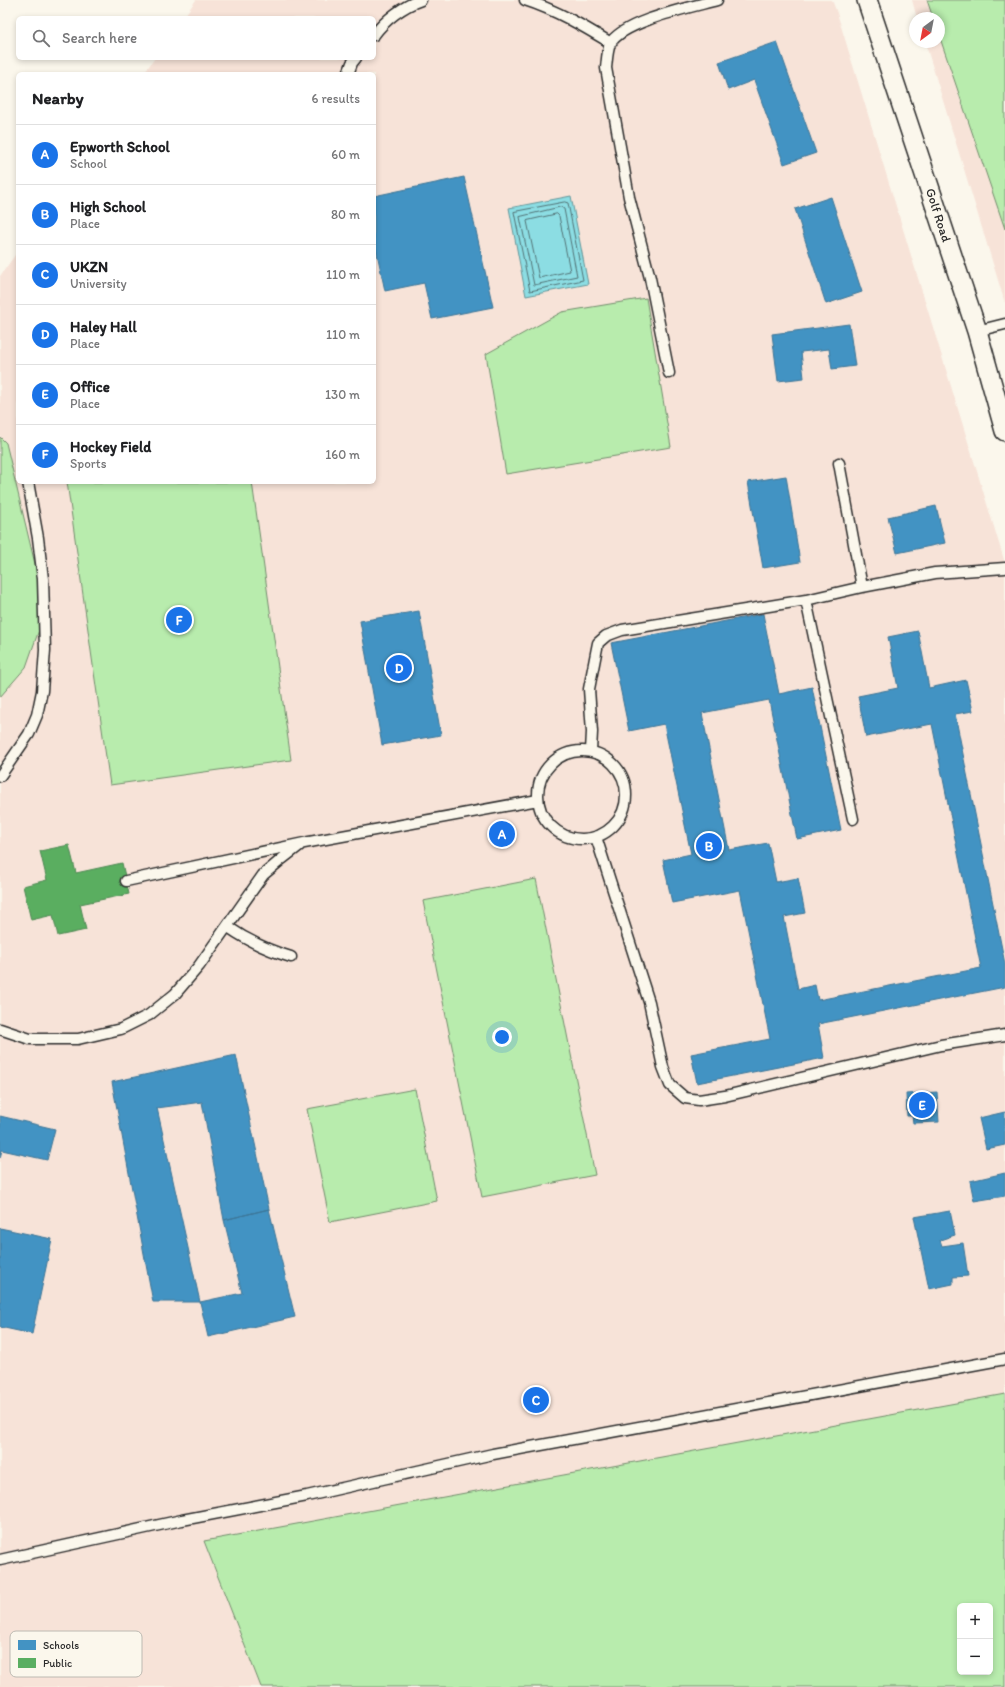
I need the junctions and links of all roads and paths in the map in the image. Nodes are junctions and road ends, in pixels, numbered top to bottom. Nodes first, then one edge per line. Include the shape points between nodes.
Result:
1 (421, 0) edge
2 (525, 0) edge
3 (717, 0) edge
4 (867, 0) edge
5 (376, 33) edge
6 (610, 43) junction
7 (354, 60) edge
8 (349, 72) edge
9 (1005, 324) edge
10 (977, 330) junction
11 (669, 373) dead end
12 (1005, 431) edge
13 (839, 463) dead end
14 (28, 484) edge
15 (1005, 568) edge
16 (862, 587) junction
17 (806, 600) junction
18 (591, 751) junction
19 (0, 776) edge
20 (538, 800) junction
21 (853, 819) dead end
22 (596, 837) junction
23 (304, 843) junction
24 (126, 881) dead end
25 (228, 927) junction
26 (291, 958) dead end
27 (0, 1029) edge
28 (1005, 1035) edge
29 (1005, 1359) edge
30 (0, 1560) edge

1 - 5 lane via 384,23
2 - 6 lane via 575,21
3 - 6 lane via 668,13 636,25
4 - 10 street, Golf Road
6 - 11 lane via 606,68 616,129
7 - 8 lane
9 - 10 lane
10 - 12 street, Golf Road
13 - 16 lane
14 - 19 lane via 43,579 45,650 42,691 37,715 29,734
15 - 16 lane via 935,573
16 - 17 lane
17 - 18 lane via 622,630 606,636 598,643 589,689
17 - 21 lane
18 - 20 lane via 577,750 564,754 552,762 543,773 538,786
18 - 22 lane via 605,756 616,766 624,778 627,792 625,807 619,820 609,831
20 - 22 lane via 543,816 552,828 565,836 581,839
20 - 23 lane
22 - 28 lane via 649,1002 662,1067 670,1085 685,1098 699,1100 725,1096 941,1045
23 - 24 lane
23 - 25 lane via 263,875
25 - 26 lane via 269,951
25 - 27 lane via 175,994 149,1015 121,1029 78,1039 30,1039
29 - 30 lane via 493,1454

